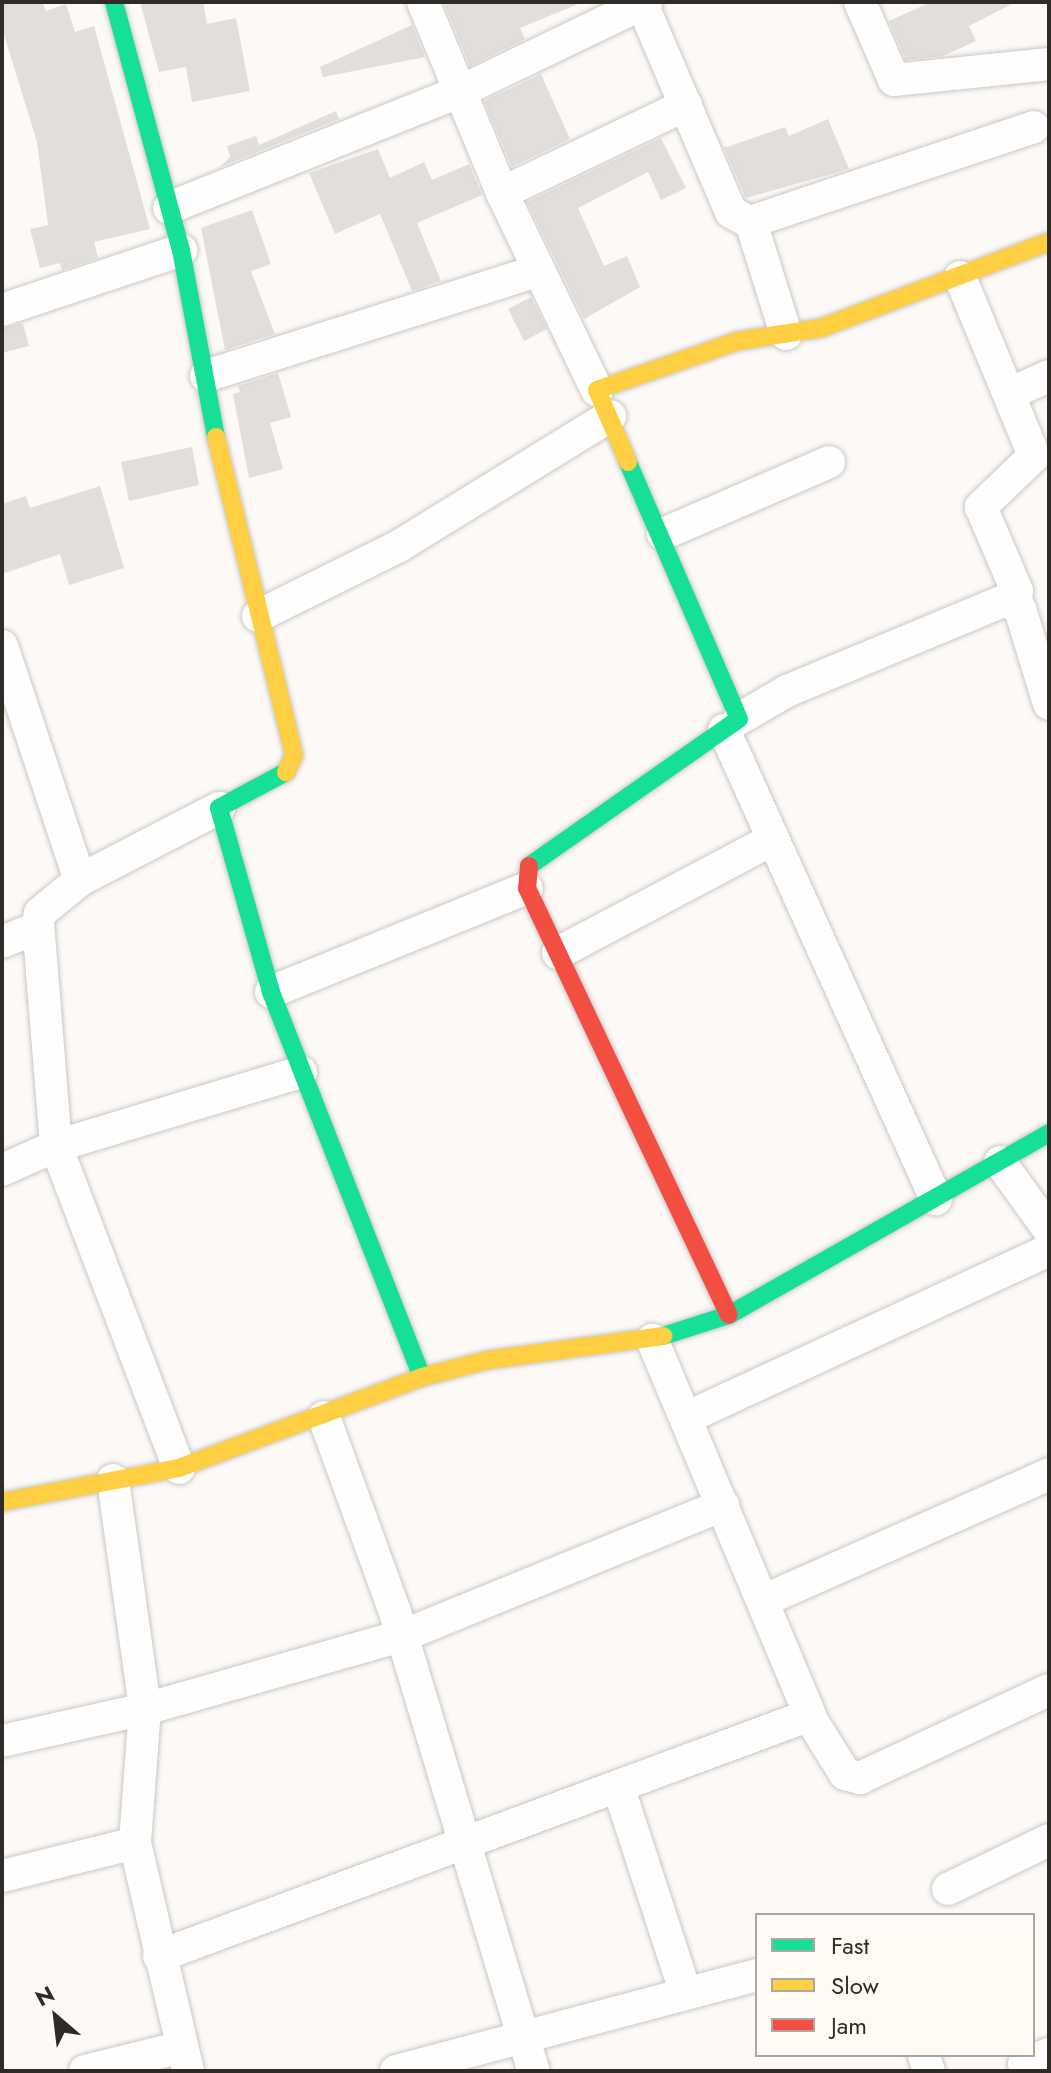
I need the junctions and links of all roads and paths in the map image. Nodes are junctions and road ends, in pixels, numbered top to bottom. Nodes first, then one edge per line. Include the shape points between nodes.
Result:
1 (114, 2) edge
2 (423, 2) edge
3 (860, 2) edge
4 (644, 4) edge
5 (1049, 64) edge
6 (459, 92) junction
7 (686, 105) junction
8 (1034, 127) dead end
9 (502, 193) junction
10 (169, 208) junction
11 (753, 224) junction
12 (1049, 242) edge
13 (181, 250) junction
14 (538, 271) junction
15 (960, 277) junction
16 (2, 310) edge
17 (786, 334) junction
18 (206, 376) junction
19 (1049, 376) edge
20 (1009, 394) junction
21 (604, 403) junction
22 (829, 462) dead end
23 (1041, 466) edge
24 (663, 534) junction
25 (1016, 603) junction
26 (258, 616) junction
27 (2, 646) edge
28 (1049, 704) edge
29 (732, 724) junction
30 (219, 808) junction
31 (773, 839) junction
32 (80, 880) junction
33 (527, 888) junction
34 (37, 928) junction
35 (2, 942) edge
36 (558, 953) junction
37 (271, 992) junction
38 (301, 1072) junction
39 (1049, 1133) edge
40 (56, 1146) junction
41 (1000, 1162) junction
42 (2, 1170) edge
43 (936, 1199) junction
44 (1048, 1233) edge
45 (729, 1315) junction
46 (652, 1340) junction
47 (422, 1377) junction
48 (324, 1417) junction
49 (688, 1417) junction
50 (179, 1468) junction
51 (1049, 1474) edge
52 (113, 1480) junction
53 (2, 1502) edge
54 (723, 1505) junction
55 (765, 1600) junction
56 (402, 1636) junction
57 (1049, 1690) edge
58 (145, 1709) junction
59 (809, 1716) junction
60 (2, 1741) edge
61 (618, 1786) junction
62 (465, 1839) junction
63 (1049, 1840) edge
64 (135, 1843) junction
65 (2, 1876) edge
66 (948, 1889) dead end
67 (159, 1956) junction
68 (755, 1975) edge
69 (685, 1991) junction
70 (524, 2032) junction
71 (185, 2059) edge
72 (85, 2071) edge
73 (396, 2071) edge
74 (534, 2071) edge

1 - 10 street
2 - 6 street
3 - 5 street via 894,80
4 - 6 street
4 - 7 street
6 - 9 street
6 - 10 street
7 - 9 street
7 - 11 street via 732,214
8 - 11 street via 763,215
9 - 14 street
10 - 13 street
11 - 17 street
12 - 15 street
13 - 16 street
13 - 18 street
14 - 18 street
14 - 21 street
15 - 17 street via 821,328
15 - 20 street
17 - 21 street via 738,341
18 - 26 street via 228,502
19 - 20 street
20 - 23 street
21 - 24 street
21 - 26 street via 399,546
22 - 24 street
23 - 25 street via 981,507 1017,591
24 - 29 street
25 - 28 street
25 - 29 street via 992,606 787,691
26 - 30 street via 293,763 284,776
27 - 32 street
29 - 31 street
29 - 33 street via 529,862
30 - 32 street
30 - 37 street
31 - 36 street
31 - 43 street
32 - 34 street via 40,913
33 - 36 street
33 - 37 street
34 - 35 street
34 - 40 street
36 - 45 street
37 - 38 street
38 - 40 street
38 - 47 street
39 - 41 street
40 - 42 street
40 - 50 street
41 - 43 street
41 - 44 street
43 - 45 street
44 - 49 street
45 - 46 street
46 - 47 street via 488,1360
46 - 49 street
47 - 48 street
48 - 50 street
48 - 56 street
49 - 54 street
50 - 52 street
51 - 55 street
52 - 53 street
52 - 58 street
54 - 55 street
54 - 56 street
55 - 59 street
56 - 58 street
56 - 62 street
57 - 59 street via 860,1778 839,1766
58 - 60 street
58 - 64 street
59 - 61 street
61 - 62 street
61 - 69 street
62 - 67 street
62 - 70 street
63 - 66 street
64 - 65 street
64 - 67 street
67 - 71 street
68 - 69 street
69 - 70 street
70 - 73 street
70 - 74 street
71 - 72 street

